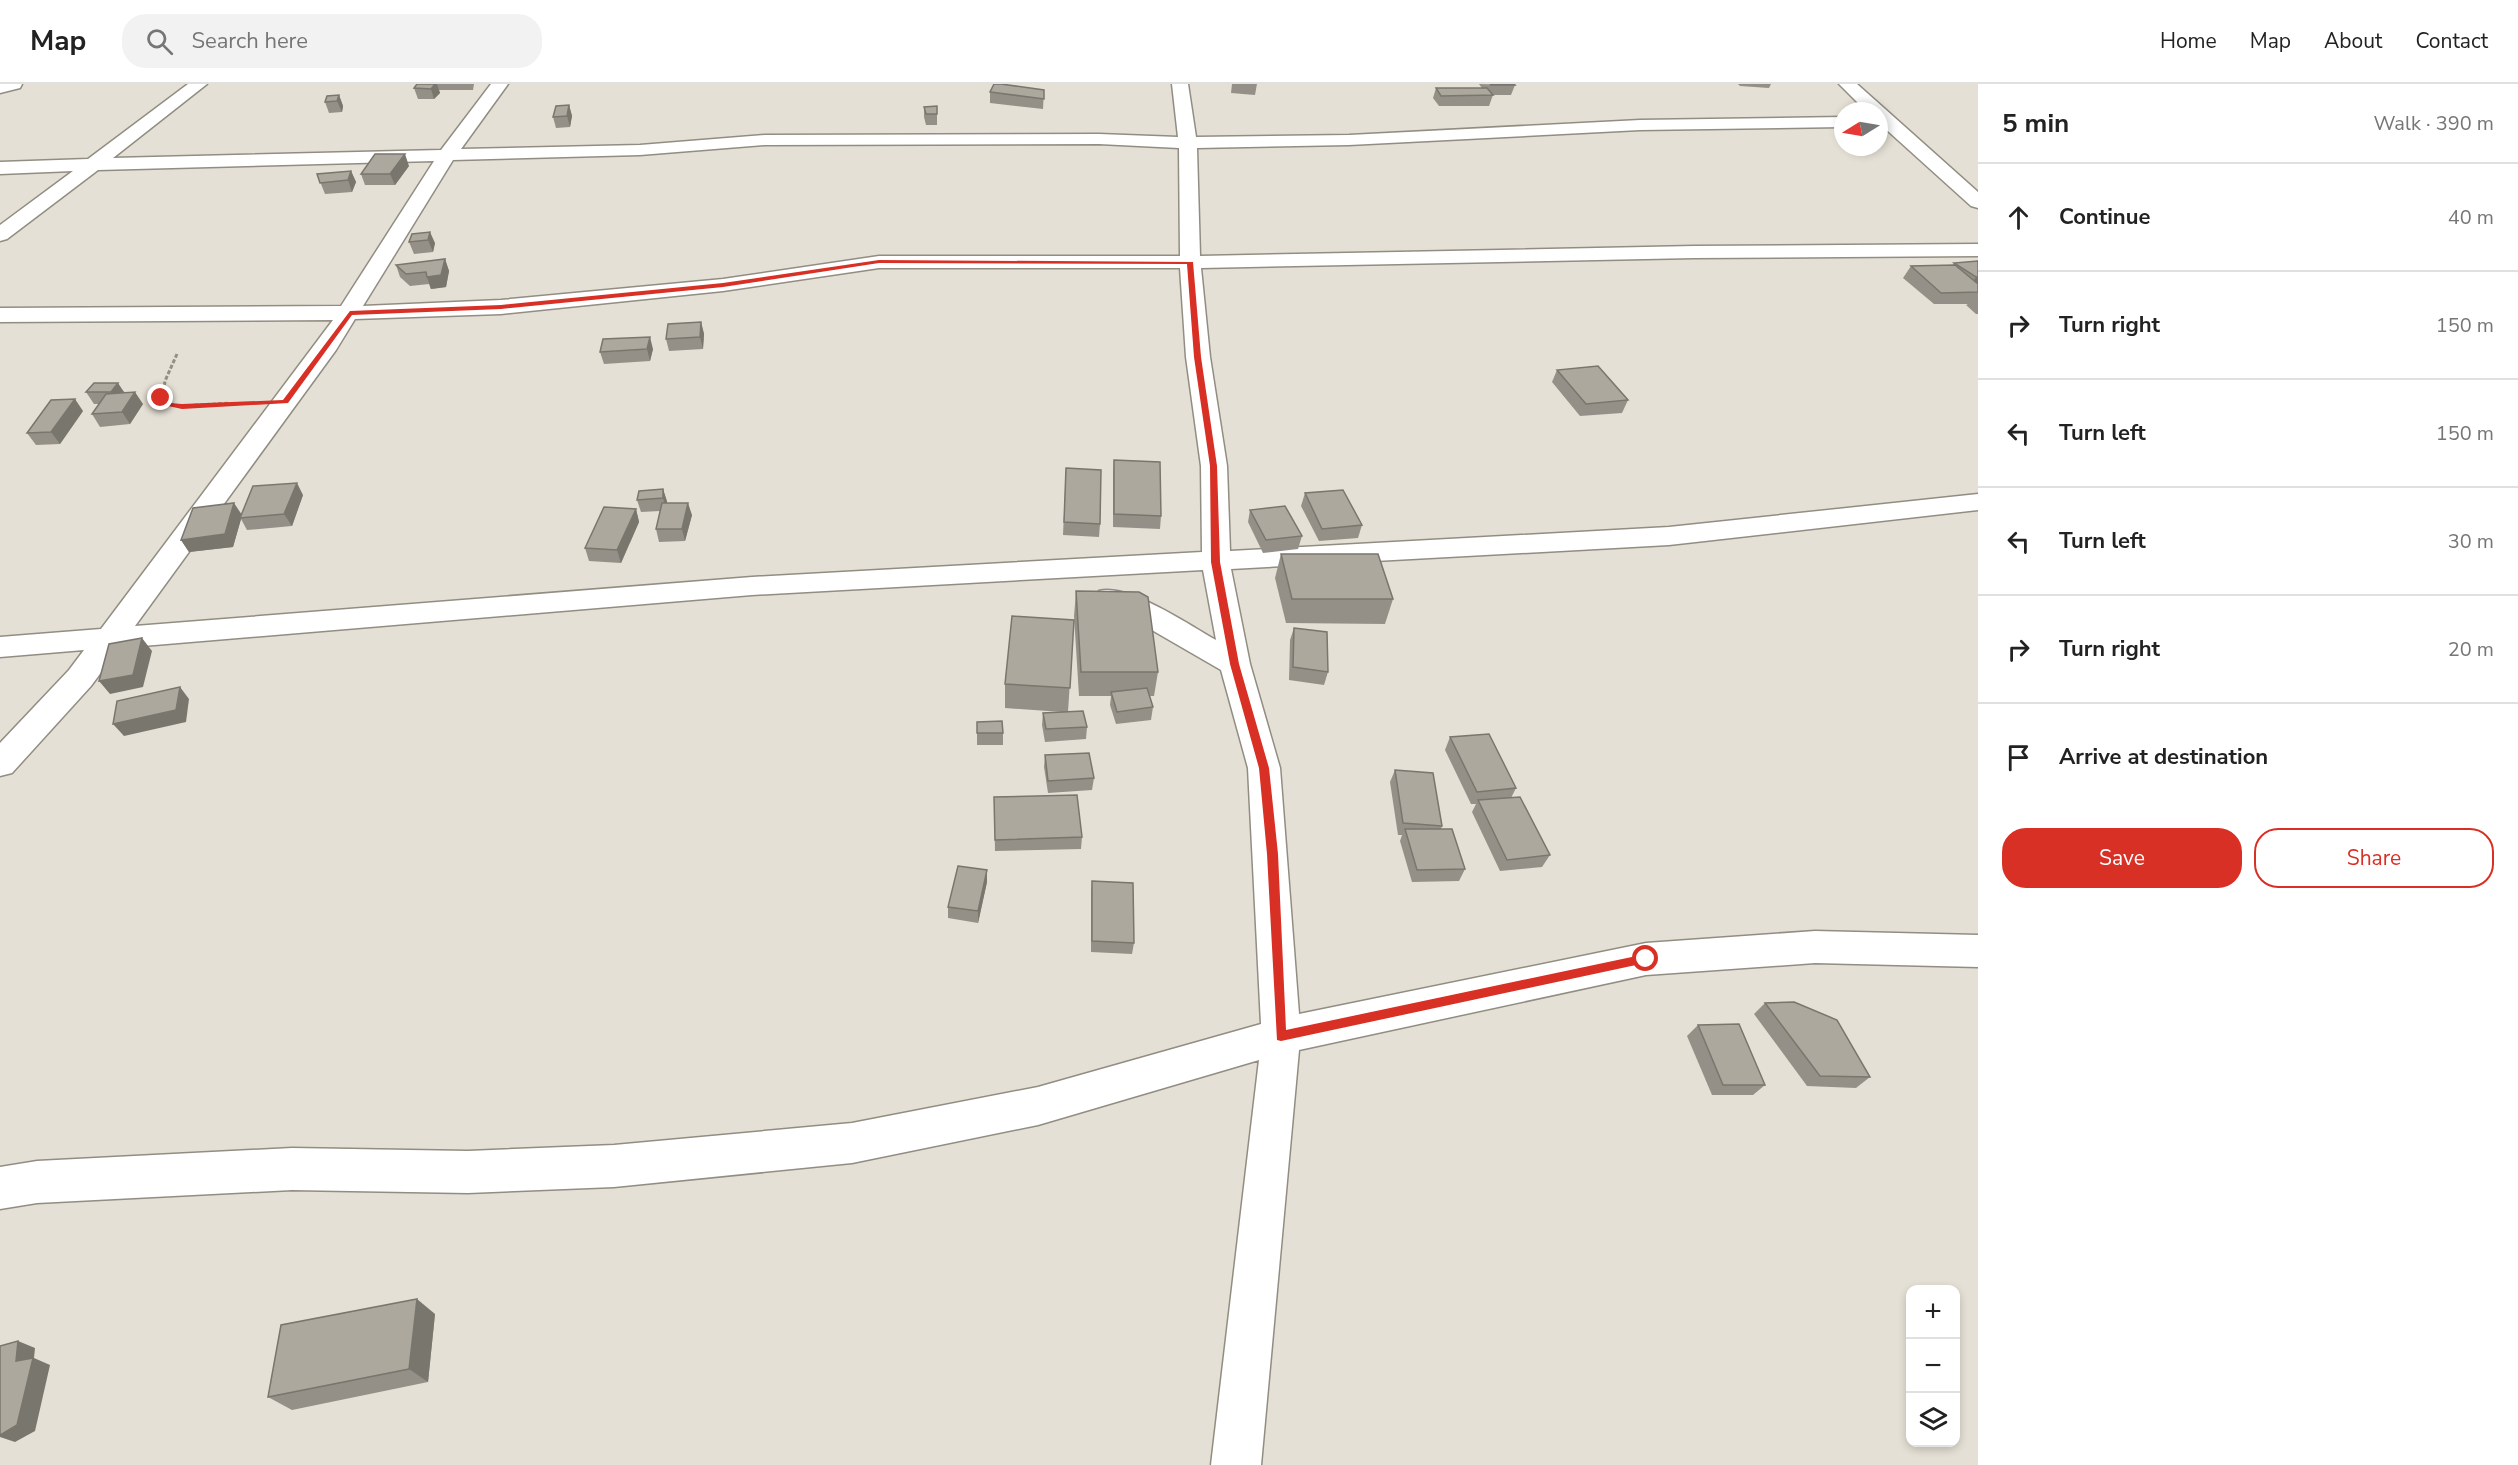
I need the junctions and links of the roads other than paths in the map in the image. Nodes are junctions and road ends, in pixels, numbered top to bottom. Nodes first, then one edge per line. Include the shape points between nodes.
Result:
1 (14, 84) edge
2 (200, 84) edge
3 (500, 84) edge
4 (1180, 84) edge
5 (1847, 84) edge
6 (0, 88) edge
7 (1864, 102) edge
8 (1834, 122) edge
9 (1888, 125) edge
10 (1188, 143) junction
11 (446, 156) junction
12 (96, 164) junction
13 (0, 168) edge
14 (1978, 202) edge
15 (0, 235) edge
16 (1978, 250) edge
17 (1190, 262) junction
18 (350, 313) junction
19 (0, 315) edge
20 (1978, 501) edge
21 (1216, 562) junction
22 (1048, 570) junction
23 (110, 638) junction
24 (0, 647) edge
25 (1235, 664) junction
26 (0, 764) edge
27 (1978, 951) edge
28 (1281, 1036) junction
29 (0, 1188) edge
30 (1236, 1465) edge

1 - 6 street
2 - 12 street
3 - 11 street
4 - 10 street
5 - 7 street
8 - 10 street via 1641,125 1406,138
9 - 14 street
10 - 11 street via 1099,139 765,140 640,150
10 - 17 street
11 - 12 street
11 - 18 street
12 - 13 street
12 - 15 street
16 - 17 street
17 - 18 street via 879,262 723,285 501,307
17 - 21 street via 1198,357 1214,466
18 - 19 street
18 - 23 street
20 - 21 street via 1669,536
21 - 22 street
21 - 25 street
22 - 23 street via 752,586
22 - 25 street via 1148,615
23 - 24 street
23 - 26 street via 80,678
25 - 28 street via 1264,768
27 - 28 street via 1815,947 1646,959
28 - 29 street via 1038,1106 852,1143 614,1166 468,1172 292,1169 36,1182
28 - 30 street

